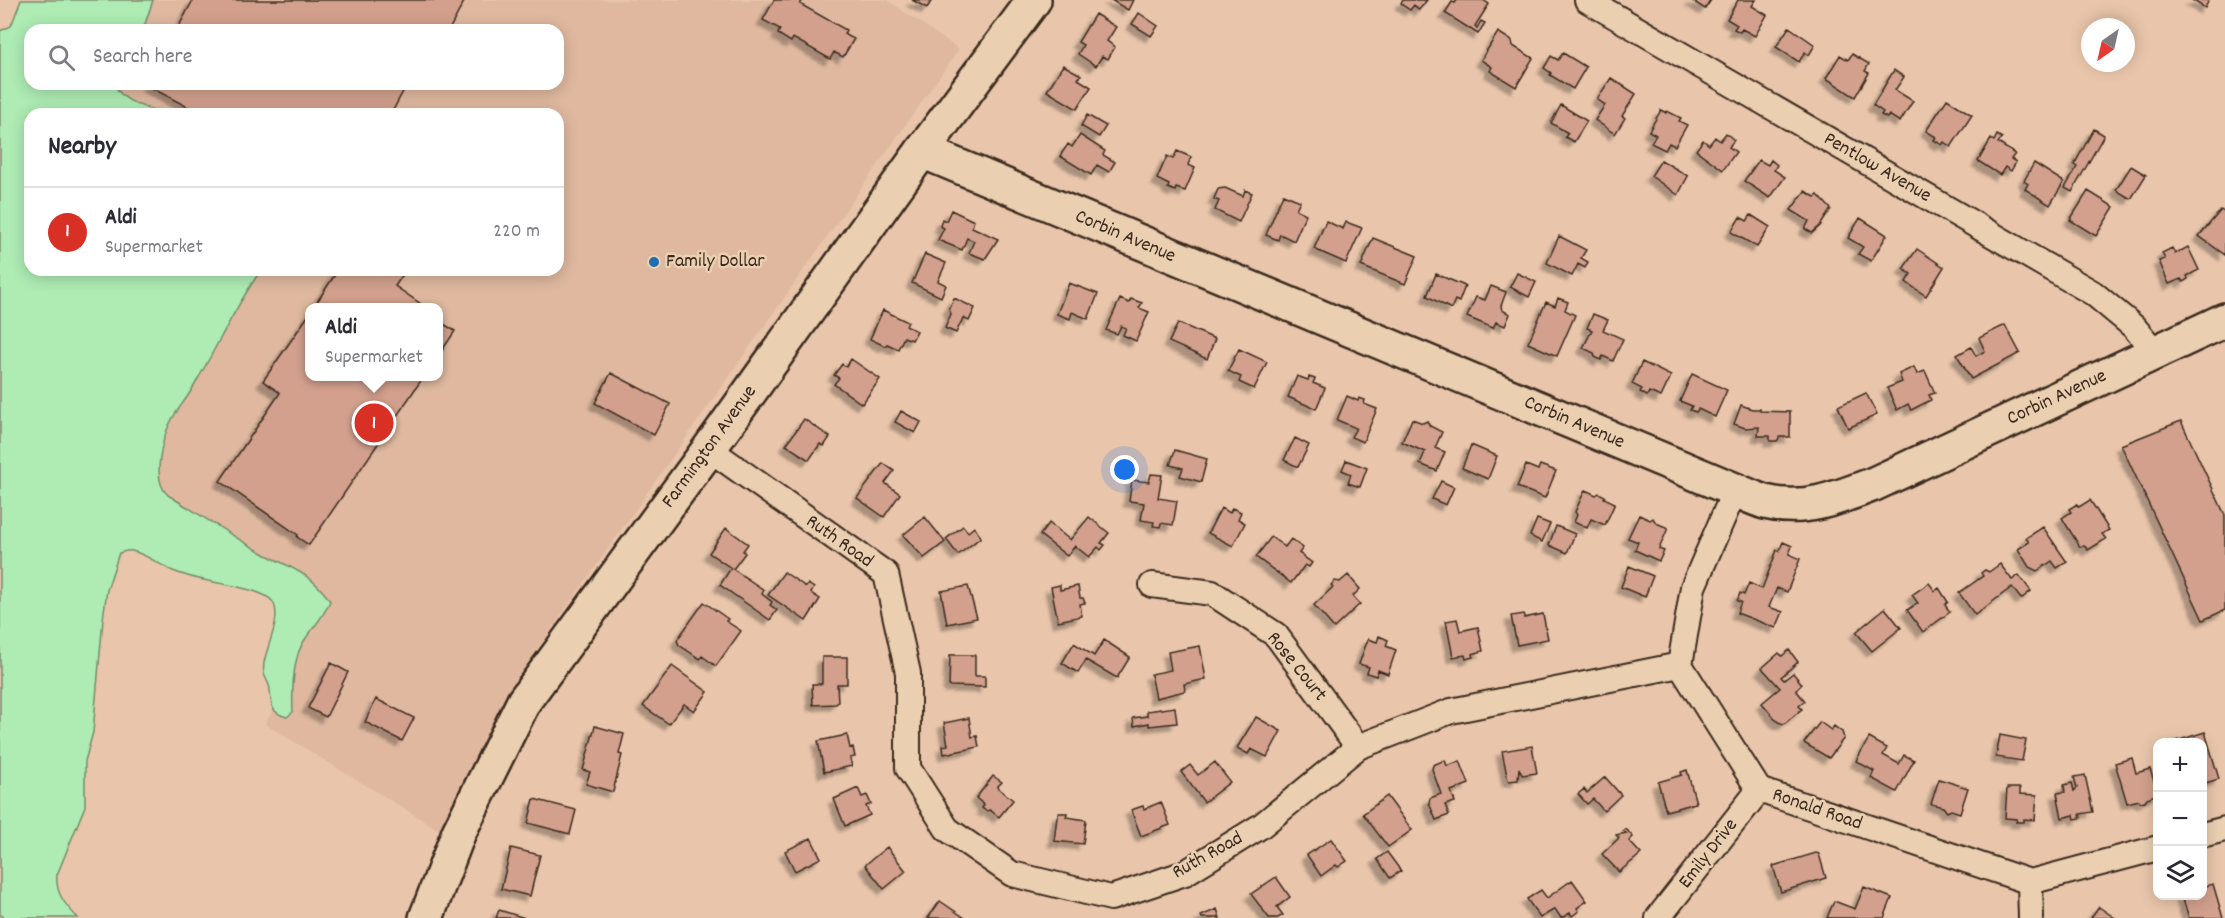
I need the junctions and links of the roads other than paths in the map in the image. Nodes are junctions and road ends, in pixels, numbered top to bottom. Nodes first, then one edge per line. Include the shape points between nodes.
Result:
1 (1034, 0) edge
2 (1587, 0) edge
3 (922, 151) junction
4 (2225, 320) edge
5 (2156, 352) junction
6 (709, 449) junction
7 (1735, 490) junction
8 (1152, 585) dead end
9 (1680, 665) junction
10 (1358, 747) junction
11 (1759, 790) junction
12 (2225, 829) edge
13 (2207, 834) edge
14 (2153, 849) edge
15 (2030, 882) junction
16 (426, 918) edge
17 (1658, 918) edge
18 (2031, 918) edge

1 - 3 main road, Farmington Avenue
2 - 5 street, Pentlow Avenue via 2093,293 2134,327
3 - 6 main road, Farmington Avenue
3 - 7 main road, Corbin Avenue
4 - 5 main road, Corbin Avenue
5 - 7 main road, Corbin Avenue via 1833,501 1789,506
6 - 10 street, Ruth Road via 886,574 908,673 908,768 947,829 1012,874 1112,898 1185,873 1261,826
6 - 16 main road, Farmington Avenue via 524,701 459,832
7 - 9 street via 1693,587
8 - 10 street, Rose Court via 1212,593 1276,635
9 - 10 street, Ruth Road via 1451,711
9 - 11 street, Ronald Road
11 - 15 street, Ronald Road
11 - 17 street, Emily Drive
12 - 13 street
14 - 15 street
15 - 18 street

